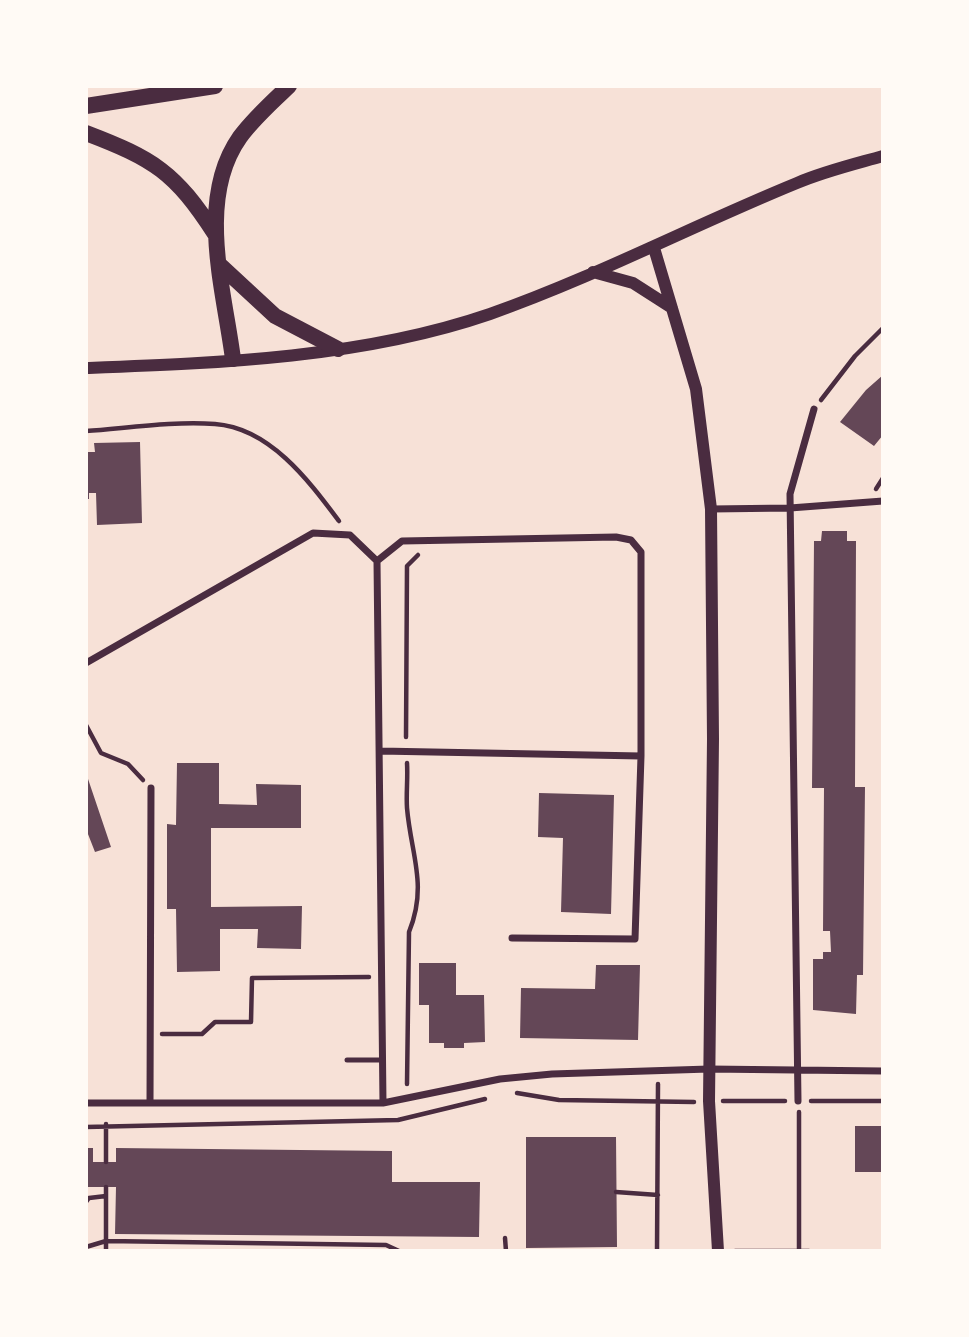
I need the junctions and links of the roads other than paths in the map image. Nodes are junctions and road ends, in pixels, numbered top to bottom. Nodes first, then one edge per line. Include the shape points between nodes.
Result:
1 (215, 86) edge
2 (289, 86) edge
3 (86, 106) edge
4 (86, 134) edge
5 (883, 156) edge
6 (215, 234) junction
7 (654, 248) junction
8 (221, 266) junction
9 (593, 272) junction
10 (672, 308) junction
11 (338, 349) junction
12 (233, 359) junction
13 (86, 368) edge
14 (814, 409) road end
15 (883, 501) edge
16 (790, 508) junction
17 (710, 509) junction
18 (377, 561) junction
19 (86, 663) edge
20 (380, 751) junction
21 (641, 756) junction
22 (151, 788) road end
23 (512, 938) dead end
24 (347, 1060) dead end
25 (381, 1060) junction
26 (709, 1069) junction
27 (799, 1071) junction
28 (883, 1072) edge
29 (799, 1101) road end
30 (86, 1103) edge
31 (150, 1103) junction
32 (383, 1103) junction
33 (718, 1251) edge

1 - 3 main road
2 - 6 main road via 253,121 230,155 217,195
4 - 6 main road via 145,157 165,170
5 - 7 street via 800,181
6 - 8 main road
7 - 9 street
7 - 10 street
8 - 11 main road via 275,316
8 - 12 main road
9 - 10 street via 633,283
9 - 11 street via 489,314
10 - 17 street via 696,389
11 - 12 street
12 - 13 street
14 - 16 street via 795,467
15 - 16 street
16 - 17 street
16 - 27 street
17 - 26 street
18 - 19 street via 350,535 313,534
18 - 20 street
18 - 21 street via 402,541 631,540 641,552
20 - 21 street
20 - 25 street
21 - 23 street via 635,940
22 - 31 street
24 - 25 lane
25 - 32 street
26 - 27 street
26 - 32 street via 552,1074
26 - 33 street
27 - 28 street
27 - 29 street
30 - 31 street
31 - 32 street

